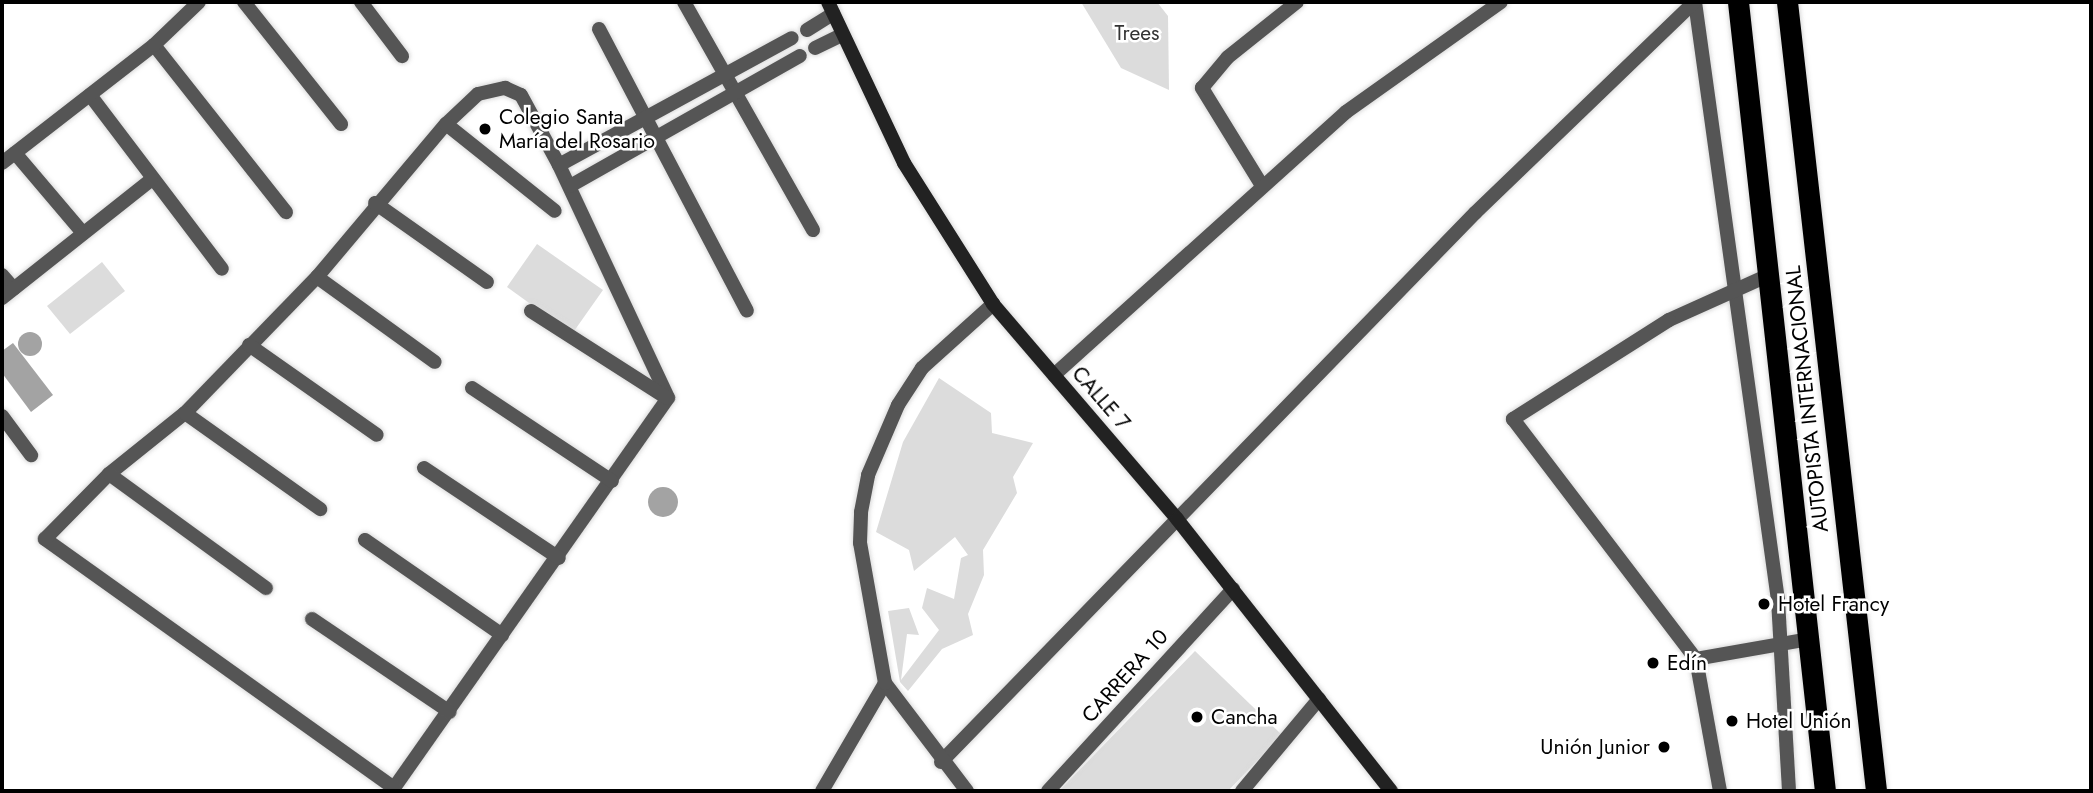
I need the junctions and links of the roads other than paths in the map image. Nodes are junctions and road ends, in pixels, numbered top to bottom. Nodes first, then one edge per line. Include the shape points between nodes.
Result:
1 (199, 2) edge
2 (244, 2) edge
3 (361, 2) edge
4 (684, 2) edge
5 (1297, 2) edge
6 (1501, 2) edge
7 (1695, 2) edge
8 (1738, 2) edge
9 (1787, 2) edge
10 (831, 8) edge
11 (598, 29) dead end
12 (807, 30) dead end
13 (842, 34) junction
14 (792, 38) dead end
15 (154, 45) junction
16 (815, 48) dead end
17 (402, 56) dead end
18 (800, 56) dead end
19 (726, 75) junction
20 (736, 93) junction
21 (90, 95) junction
22 (646, 118) junction
23 (341, 124) dead end
24 (446, 124) junction
25 (656, 137) junction
26 (15, 153) junction
27 (2, 163) edge
28 (559, 165) junction
29 (151, 180) junction
30 (1261, 184) junction
31 (570, 186) junction
32 (375, 203) junction
33 (555, 211) dead end
34 (286, 212) dead end
35 (813, 230) dead end
36 (82, 232) junction
37 (222, 269) dead end
38 (2, 275) edge
39 (1769, 275) junction
40 (317, 277) junction
41 (487, 282) dead end
42 (1730, 292) junction
43 (8, 294) edge
44 (993, 304) junction
45 (531, 311) dead end
46 (747, 311) dead end
47 (248, 345) junction
48 (435, 362) dead end
49 (1054, 375) junction
50 (472, 388) dead end
51 (668, 398) junction
52 (185, 413) junction
53 (2, 416) edge
54 (377, 435) dead end
55 (31, 455) dead end
56 (424, 468) dead end
57 (109, 474) junction
58 (612, 481) junction
59 (320, 509) dead end
60 (1177, 519) junction
61 (365, 540) dead end
62 (559, 558) junction
63 (266, 588) dead end
64 (1233, 589) junction
65 (312, 620) dead end
66 (502, 635) junction
67 (1810, 639) junction
68 (1780, 645) junction
69 (1696, 659) junction
70 (885, 683) junction
71 (1319, 699) junction
72 (450, 712) junction
73 (941, 762) junction
74 (822, 791) edge
75 (967, 791) edge
76 (1048, 791) edge
77 (1242, 791) edge
78 (1391, 791) edge
79 (1720, 791) edge
80 (1789, 791) edge
81 (1825, 791) edge
82 (1876, 791) edge

1 - 15 street
2 - 23 street
3 - 17 street
4 - 19 street
5 - 30 street via 1228,57 1202,88
6 - 30 street via 1346,112
7 - 42 street
7 - 60 street via 1475,213
8 - 39 highway, AUTOPISTA INTERNACIONAL
9 - 82 highway, AUTOPISTA INTERNACIONAL
10 - 12 street
10 - 13 street, CALLE 7
11 - 22 street
13 - 16 street
13 - 44 street, CALLE 7 via 904,163
14 - 19 street
15 - 21 street
15 - 34 street
18 - 20 street
19 - 20 street
19 - 22 street
20 - 25 street
20 - 35 street
21 - 26 street
21 - 29 street
22 - 25 street
22 - 28 street
24 - 28 street via 488,89 515,92
24 - 32 street
24 - 33 street
25 - 31 street
25 - 46 street
26 - 27 street
26 - 36 street
28 - 31 street
29 - 36 street
29 - 37 street
30 - 49 street
31 - 51 street
32 - 40 street
32 - 41 street
36 - 43 street
38 - 43 street
39 - 42 street
39 - 67 highway, AUTOPISTA INTERNACIONAL
40 - 47 street
40 - 48 street
42 - 68 street
42 - 69 street via 1669,320 1513,419
44 - 49 street, CALLE 7
44 - 70 street via 922,368 898,405 868,475 860,543
45 - 51 street
47 - 52 street
47 - 54 street
49 - 60 street, CALLE 7
50 - 58 street
51 - 58 street
52 - 57 street
52 - 59 street
53 - 55 street
56 - 62 street
57 - 63 street
57 - 72 street via 47,534 48,545 247,687 394,788
58 - 62 street
60 - 64 street, CALLE 7
60 - 73 street
61 - 66 street
62 - 66 street
64 - 71 street, CALLE 7
64 - 76 street, CARRERA 10
65 - 72 street
66 - 72 street
67 - 68 street
67 - 81 highway, AUTOPISTA INTERNACIONAL
68 - 69 street
68 - 80 street
69 - 79 street
70 - 73 street
70 - 74 street
71 - 77 street
71 - 78 street, CALLE 7
73 - 75 street

